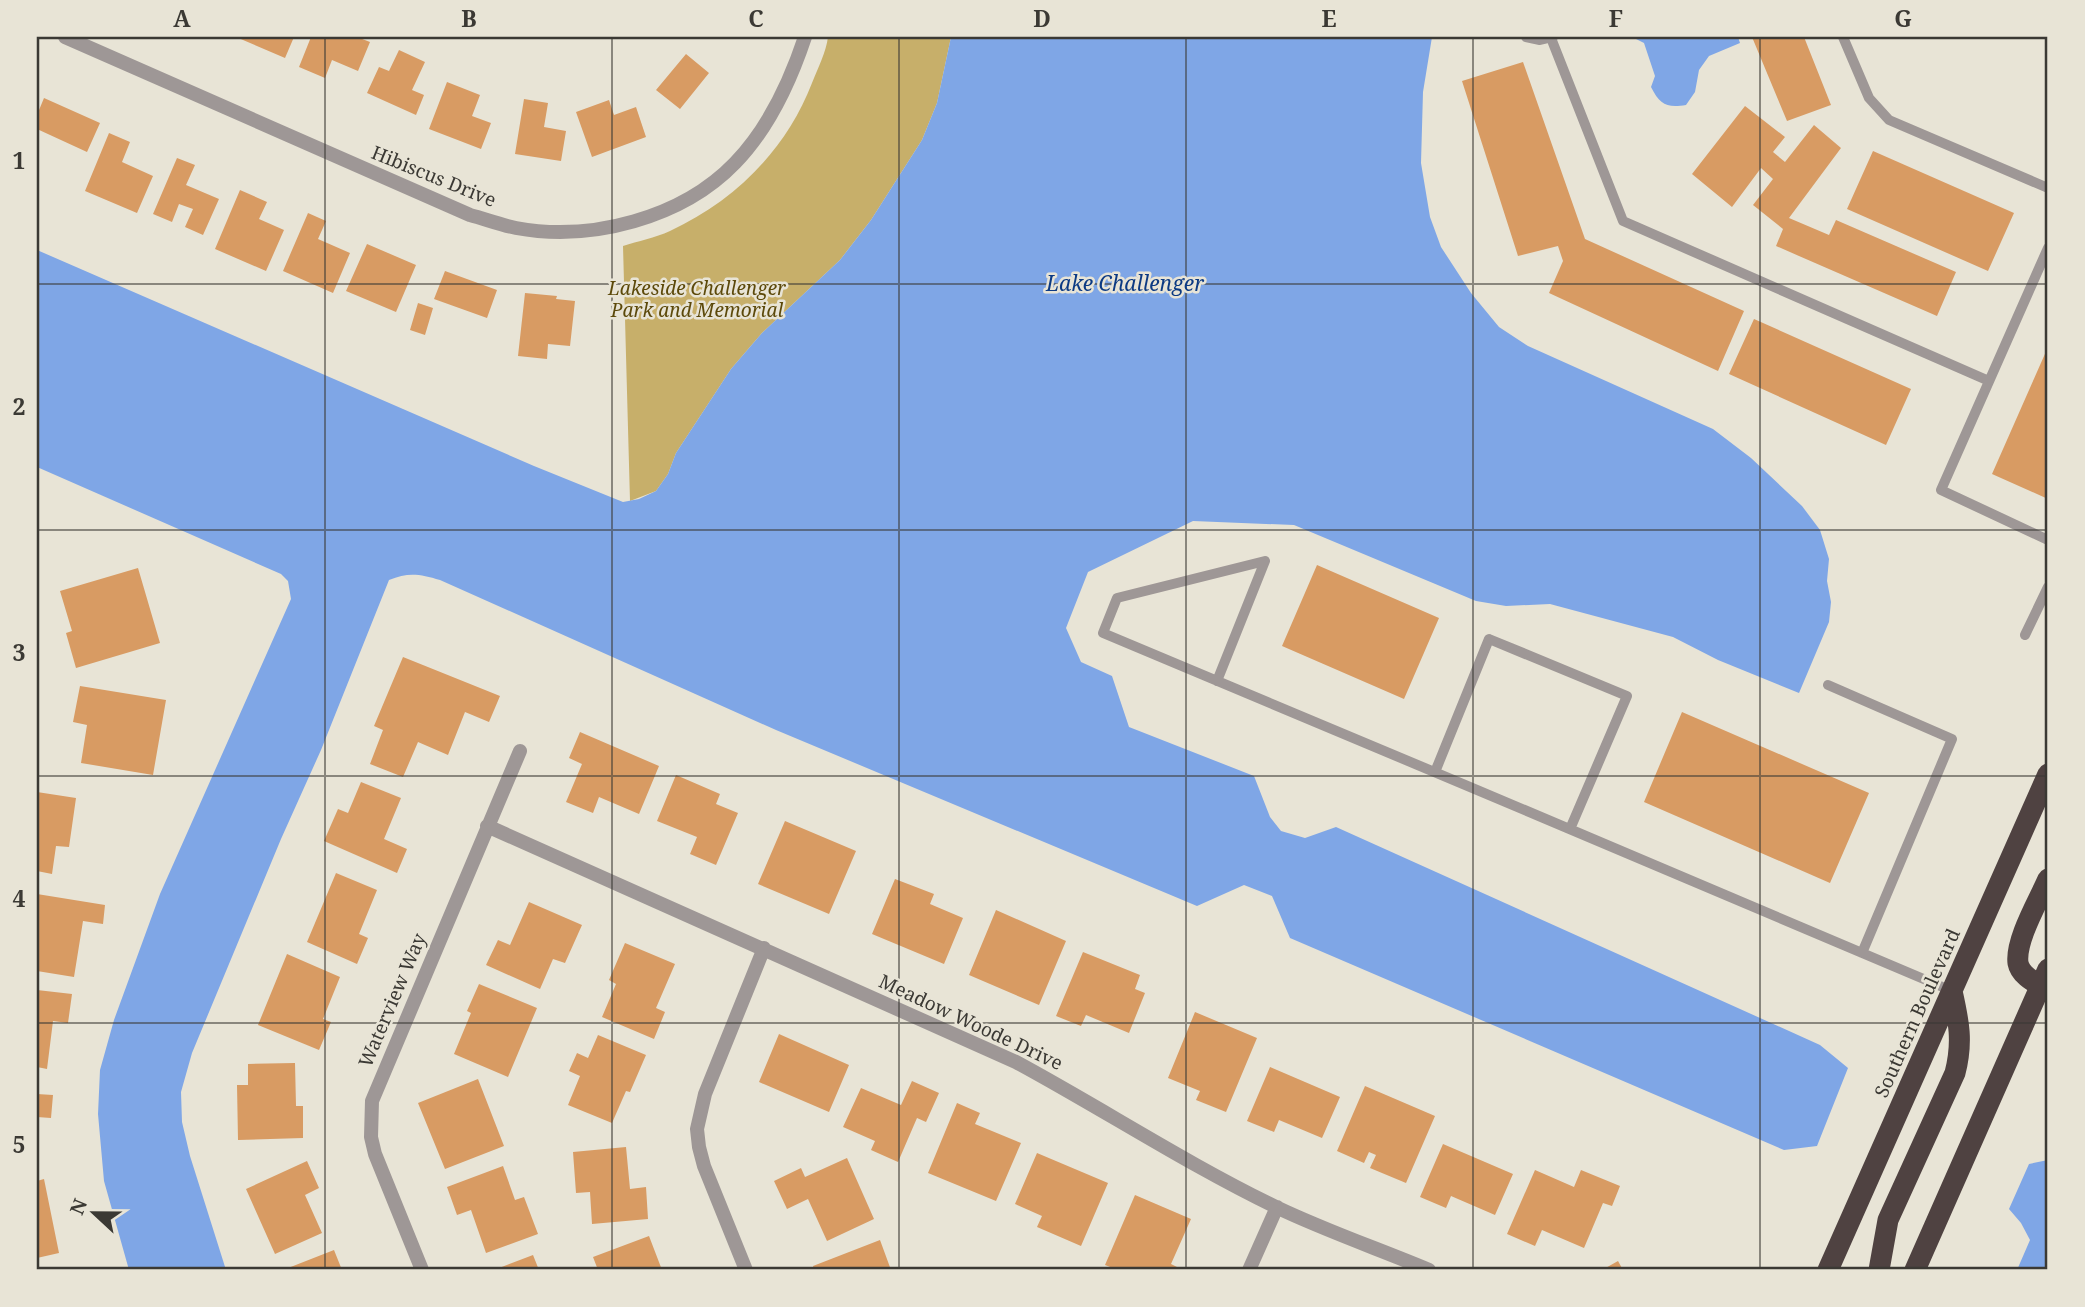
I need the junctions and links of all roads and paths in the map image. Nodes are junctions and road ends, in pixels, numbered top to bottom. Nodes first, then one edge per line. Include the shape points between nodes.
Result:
1 (65, 37) edge
2 (805, 37) edge
3 (1527, 37) edge
4 (1552, 37) edge
5 (1843, 37) edge
6 (2048, 188) edge
7 (2048, 248) edge
8 (1989, 381) junction
9 (2048, 540) edge
10 (2048, 587) edge
11 (2025, 635) dead end
12 (1217, 681) junction
13 (1828, 685) dead end
14 (520, 751) dead end
15 (1435, 772) junction
16 (2048, 774) edge
17 (487, 826) junction
18 (1570, 830) junction
19 (2048, 879) edge
20 (764, 948) junction
21 (1863, 953) junction
22 (2044, 978) edge
23 (1952, 990) junction
24 (1277, 1207) junction
25 (422, 1270) edge
26 (746, 1270) edge
27 (1249, 1270) edge
28 (1429, 1270) edge
29 (1828, 1270) edge
30 (1879, 1270) edge
31 (1915, 1270) edge

1 - 2 street, Hibiscus Drive via 470,215 517,228 568,232 619,225 669,208 735,163 777,105
3 - 4 lane
4 - 8 lane via 1623,221
5 - 6 lane via 1869,98 1889,120
7 - 8 lane
8 - 9 lane via 1941,489
10 - 11 lane
12 - 12 lane via 1103,633 1117,598 1265,561
12 - 15 lane
13 - 21 lane via 1952,739
14 - 17 street, Waterview Way
15 - 18 lane
15 - 18 lane via 1489,639 1628,696
16 - 23 highway, Southern Boulevard
17 - 20 street, Meadow Woode Drive
17 - 25 street, Waterview Way via 372,1101 375,1154
18 - 21 lane
19 - 22 highway via 2021,941 2018,964 2026,978
20 - 24 street, Meadow Woode Drive via 1016,1062
20 - 26 street via 705,1094 697,1129 704,1166
21 - 23 lane
22 - 31 highway
23 - 29 highway, Southern Boulevard
23 - 30 highway via 1961,1050 1955,1073 1888,1220
24 - 27 street
24 - 28 street, Meadow Woode Drive

